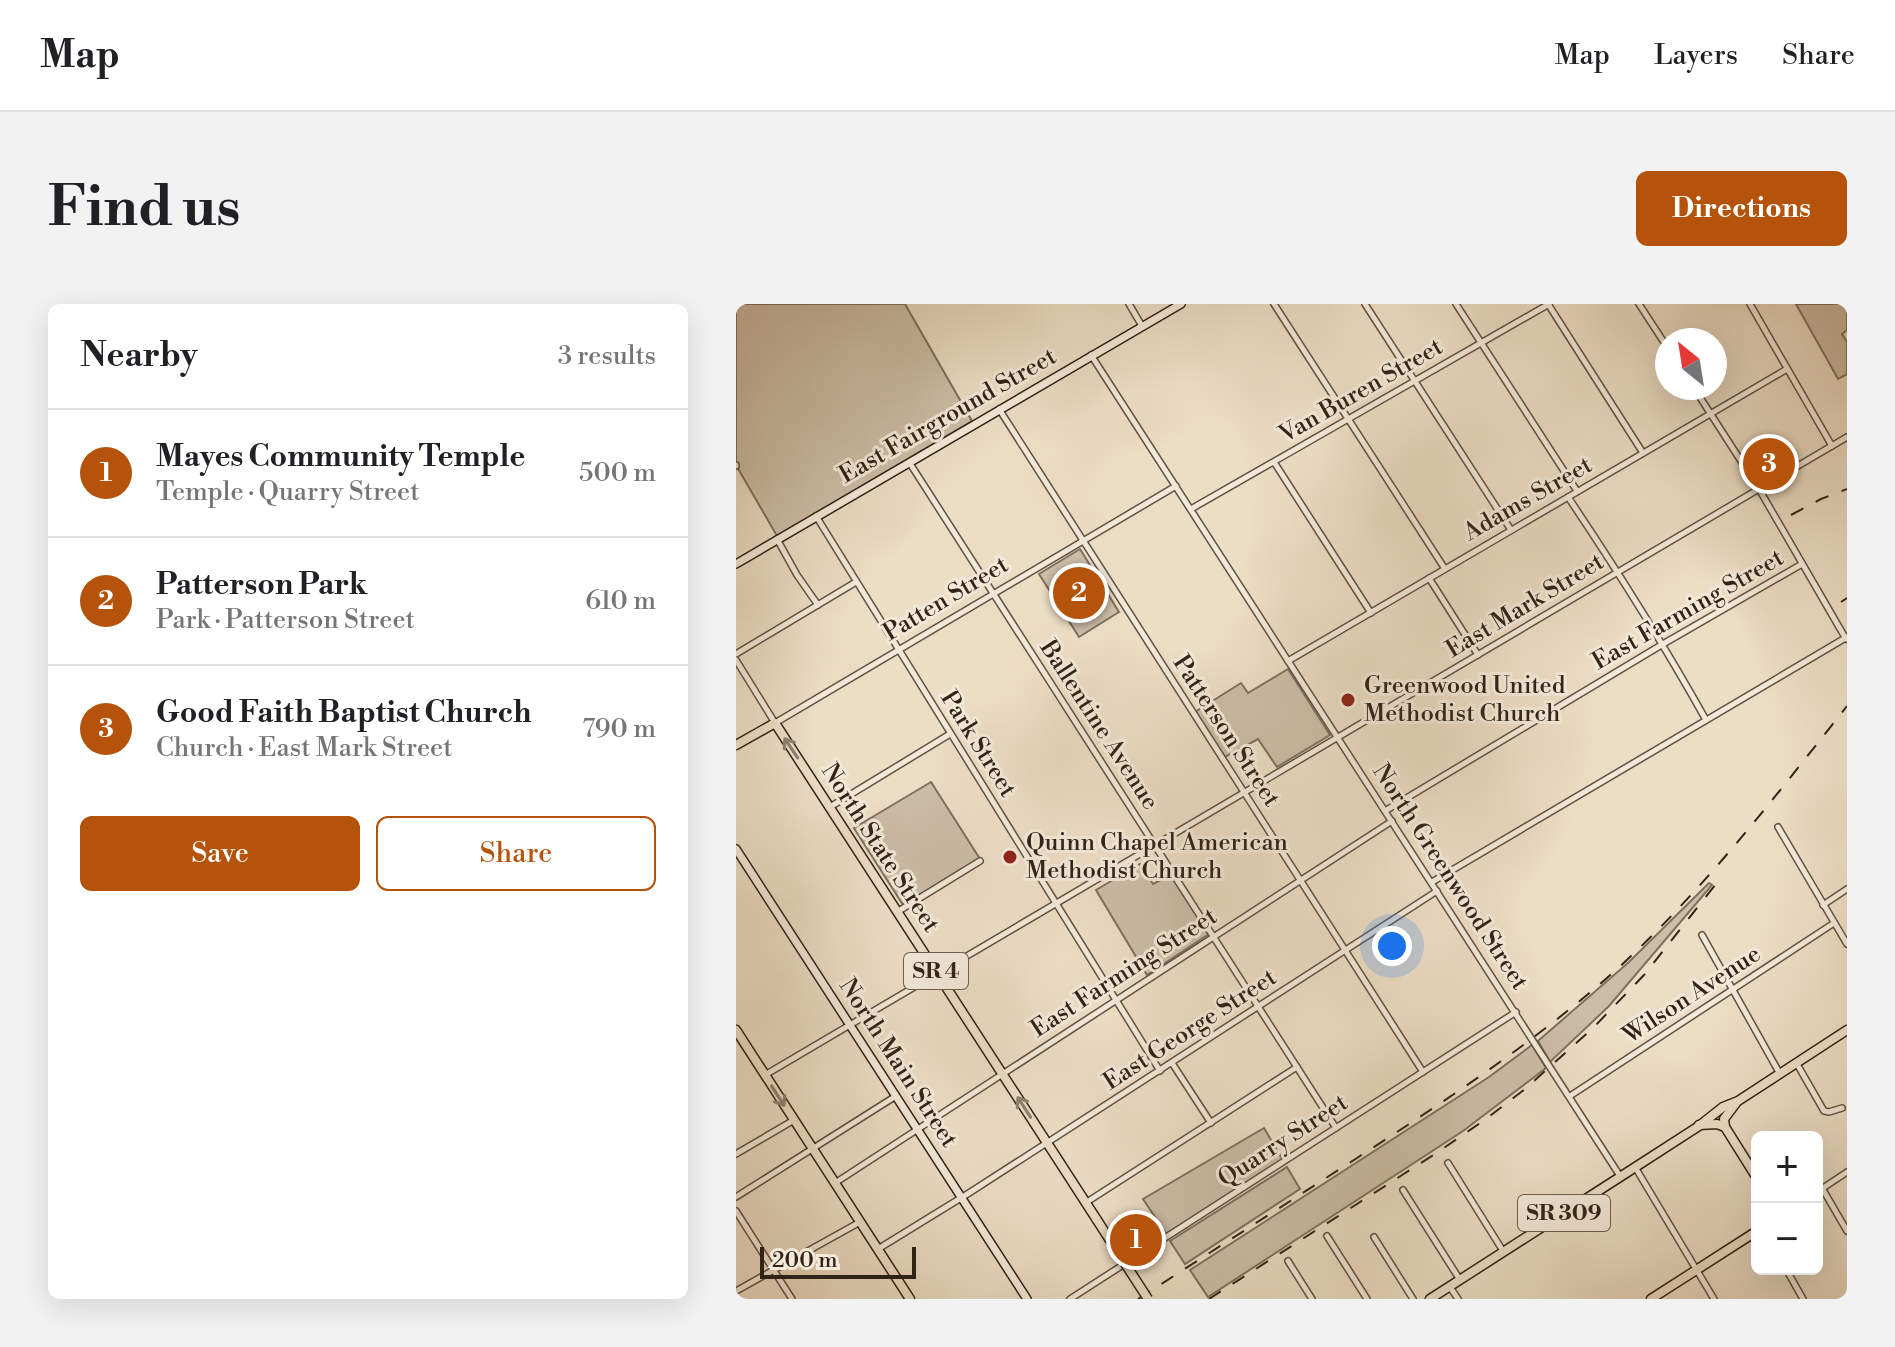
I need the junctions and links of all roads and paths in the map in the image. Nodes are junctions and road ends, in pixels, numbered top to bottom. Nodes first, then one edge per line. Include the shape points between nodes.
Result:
1 (1129, 304) edge
2 (1181, 304) edge
3 (1274, 304) edge
4 (1365, 304) edge
5 (1456, 304) edge
6 (1549, 304) edge
7 (1639, 304) edge
8 (1750, 304) edge
9 (1142, 326) junction
10 (1655, 329) edge
11 (1482, 343) junction
12 (1091, 355) junction
13 (1787, 369) junction
14 (1415, 381) junction
15 (1702, 400) edge
16 (999, 409) junction
17 (1711, 413) junction
18 (1349, 419) junction
19 (1847, 437) edge
20 (1832, 446) junction
21 (1643, 453) junction
22 (909, 462) junction
23 (1274, 462) junction
24 (1176, 486) junction
25 (1759, 489) junction
26 (1577, 491) junction
27 (1568, 497) junction
28 (1191, 509) junction
29 (816, 516) junction
30 (1511, 530) junction
31 (777, 539) junction
32 (1083, 541) junction
33 (736, 564) edge
34 (1802, 564) junction
35 (1445, 569) junction
36 (1618, 572) junction
37 (1429, 578) junction
38 (856, 582) junction
39 (993, 594) junction
40 (818, 605) junction
41 (1371, 613) junction
42 (1847, 638) edge
43 (1663, 644) junction
44 (898, 650) junction
45 (736, 654) edge
46 (1478, 655) junction
47 (736, 660) edge
48 (1288, 661) junction
49 (1706, 720) junction
50 (775, 723) junction
51 (950, 734) junction
52 (1338, 738) junction
53 (736, 745) edge
54 (1245, 794) junction
55 (830, 807) junction
56 (1385, 811) junction
57 (1392, 821) junction
58 (1778, 827) dead end
59 (1155, 846) junction
60 (736, 849) edge
61 (980, 861) dead end
62 (1300, 880) junction
63 (1432, 882) junction
64 (1847, 889) edge
65 (1437, 891) junction
66 (1057, 904) junction
67 (1823, 905) junction
68 (897, 912) junction
69 (1834, 923) junction
70 (1702, 935) dead end
71 (1213, 937) junction
72 (1847, 944) edge
73 (1345, 951) junction
74 (938, 975) junction
75 (1732, 991) junction
76 (1116, 1000) junction
77 (1258, 1007) junction
78 (1516, 1012) junction
79 (850, 1026) junction
80 (736, 1030) edge
81 (1847, 1030) edge
82 (1172, 1063) junction
83 (1796, 1063) junction
84 (1297, 1067) junction
85 (1160, 1071) junction
86 (1423, 1072) junction
87 (1002, 1073) junction
88 (1780, 1074) junction
89 (765, 1075) junction
90 (897, 1096) junction
91 (1570, 1096) junction
92 (1738, 1101) junction
93 (1842, 1108) dead end
94 (794, 1120) junction
95 (1211, 1123) junction
96 (1699, 1126) junction
97 (1725, 1127) junction
98 (1336, 1128) junction
99 (917, 1129) junction
100 (1047, 1143) junction
101 (813, 1150) junction
102 (736, 1154) edge
103 (1448, 1163) dead end
104 (1635, 1167) junction
105 (1751, 1168) edge
106 (1847, 1172) edge
107 (1620, 1177) junction
108 (835, 1183) junction
109 (1823, 1188) edge
110 (1403, 1190) dead end
111 (1823, 1195) edge
112 (736, 1197) edge
113 (962, 1198) junction
114 (1090, 1200) dead end
115 (736, 1211) edge
116 (860, 1222) junction
117 (1847, 1231) edge
118 (1751, 1235) edge
119 (1327, 1236) dead end
120 (1374, 1237) dead end
121 (878, 1249) junction
122 (1504, 1252) junction
123 (1288, 1261) dead end
124 (774, 1270) junction
125 (1697, 1270) junction
126 (1789, 1275) edge
127 (1460, 1280) junction
128 (1450, 1286) junction
129 (736, 1291) edge
130 (792, 1299) edge
131 (910, 1299) edge
132 (1027, 1299) edge
133 (1070, 1299) edge
134 (1148, 1299) edge
135 (1312, 1299) edge
136 (1367, 1299) edge
137 (1413, 1299) edge
138 (1430, 1299) edge
139 (1458, 1299) edge
140 (1651, 1299) edge
141 (1714, 1299) edge
142 (1803, 1299) edge

1 - 9 street
2 - 9 street, East Fairground Street
3 - 18 street
4 - 14 street
5 - 11 street
6 - 11 street, Van Buren Street
6 - 21 street
7 - 10 street
8 - 13 street
9 - 12 street, East Fairground Street
11 - 14 street, Van Buren Street
11 - 26 street
12 - 16 street, East Fairground Street
12 - 24 street, North Greenwood Street
13 - 17 street, Adams Street
13 - 20 street
14 - 18 street, Van Buren Street
14 - 30 street
15 - 17 street
16 - 22 street, East Fairground Street
16 - 32 street, Patterson Street
17 - 21 street, Adams Street
17 - 25 street
18 - 23 street, Van Buren Street
18 - 35 street
19 - 20 street, East Mark Street
20 - 25 street, East Mark Street
21 - 26 street, Adams Street
22 - 29 street, East Fairground Street
22 - 39 street, Ballentine Avenue
23 - 28 street, Van Buren Street
23 - 41 street
24 - 28 street, North Greenwood Street
24 - 32 street, Patten Street
25 - 34 street
25 - 36 street, East Mark Street
26 - 27 street, Adams Street
27 - 30 street, Adams Street
27 - 36 street
28 - 48 street, North Greenwood Street
29 - 31 street, East Fairground Street
29 - 38 street, Park Street
30 - 35 street, Adams Street
31 - 33 street, East Fairground Street
31 - 40 street
32 - 39 street, Patten Street
32 - 54 street, Patterson Street
34 - 42 street
34 - 43 street, East Farming Street
35 - 37 street, Adams Street
36 - 43 street
36 - 46 street, East Mark Street
37 - 41 street, Adams Street
37 - 46 street
38 - 40 street
38 - 44 street, Park Street
39 - 44 street, Patten Street
39 - 59 street, Ballentine Avenue
40 - 45 street
41 - 48 street, Adams Street
42 - 49 street
43 - 49 street
43 - 56 street, East Farming Street
44 - 50 street, Patten Street
44 - 51 street, Park Street
46 - 52 street, East Mark Street
47 - 50 street, North State Street
48 - 52 street, North Greenwood Street
49 - 63 street
50 - 53 main road, Patten Street
55 -> 50 main road, North State Street / SR 4
51 - 55 street
51 - 66 street, Park Street
52 - 54 street, East Mark Street
52 - 56 street, North Greenwood Street
54 - 59 street, East Mark Street
54 - 62 street, Patterson Street
55 - 68 main road, North State Street / SR 4
56 - 57 street, North Greenwood Street
57 - 62 street, East Farming Street
57 - 63 street, North Greenwood Street
58 - 67 street
59 - 66 street, East Mark Street
59 - 71 street, Ballentine Avenue
60 - 79 street, North Main Street
61 - 68 street
62 - 71 street, East Farming Street
62 - 73 street, Patterson Street
63 - 65 street, North Greenwood Street
64 - 67 street
65 - 73 street, East George Street
65 - 78 street, North Greenwood Street
66 - 74 street, East Mark Street
66 - 76 street, Park Street
67 - 69 street
68 - 74 main road, North State Street / SR 4
69 - 72 street
69 - 75 street, Wilson Avenue
70 - 75 street
71 - 76 street, East Farming Street
71 - 77 street, Ballentine Avenue
73 - 77 street, East George Street
73 - 86 street, Patterson Street
74 - 79 street, East Mark Street
74 - 87 main road, North State Street / SR 4
75 - 88 street
75 - 91 street, Wilson Avenue
76 - 85 street, Park Street
76 - 87 street, East Farming Street
77 - 82 street, East George Street
77 - 84 street, Ballentine Avenue
78 - 86 street, Quarry Street
78 - 91 street, North Greenwood Street
79 - 89 street, East Mark Street
79 - 90 street, North Main Street
80 - 89 main road
81 - 83 main road, SR 309
82 - 85 street, East George Street
82 - 95 street
83 - 88 main road, SR 309
83 - 93 street via 1824,1111
84 - 95 street
84 - 98 street, Ballentine Avenue
85 - 100 street, East George Street
86 - 98 street, Quarry Street
87 - 99 street, East Farming Street
100 -> 87 main road, North State Street / SR 4
88 - 92 main road, SR 309
89 -> 94 main road
90 - 99 street, North Main Street
90 - 101 street
91 - 107 street, North Greenwood Street
92 - 96 main road, SR 309
92 - 97 main road via 1724,1119
94 - 101 main road
94 - 102 street
95 - 114 street
96 - 97 main road
96 - 104 main road, SR 309
97 - 105 main road
98 - 133 street, Quarry Street
99 - 108 street, East Farming Street
99 - 113 street, North Main Street
100 - 113 street, East George Street
100 - 134 main road, North State Street / SR 4, bridge
101 - 108 main road
101 - 112 street
103 - 122 street
104 - 107 main road, SR 309
104 - 125 street
106 - 109 street
107 - 122 main road, SR 309
108 - 116 main road
110 - 127 street
111 - 117 street
113 - 121 street, East George Street
113 - 132 street, North Main Street
115 - 124 street
116 - 121 main road
116 - 124 street
118 - 125 main road
119 - 136 street
120 - 137 street
121 - 131 main road
122 - 127 main road, SR 309
123 - 135 street
124 - 129 street
124 - 130 street
125 - 140 main road
125 - 141 street
126 - 142 street
127 - 128 main road, SR 309
128 - 138 main road, SR 309
128 - 139 street

